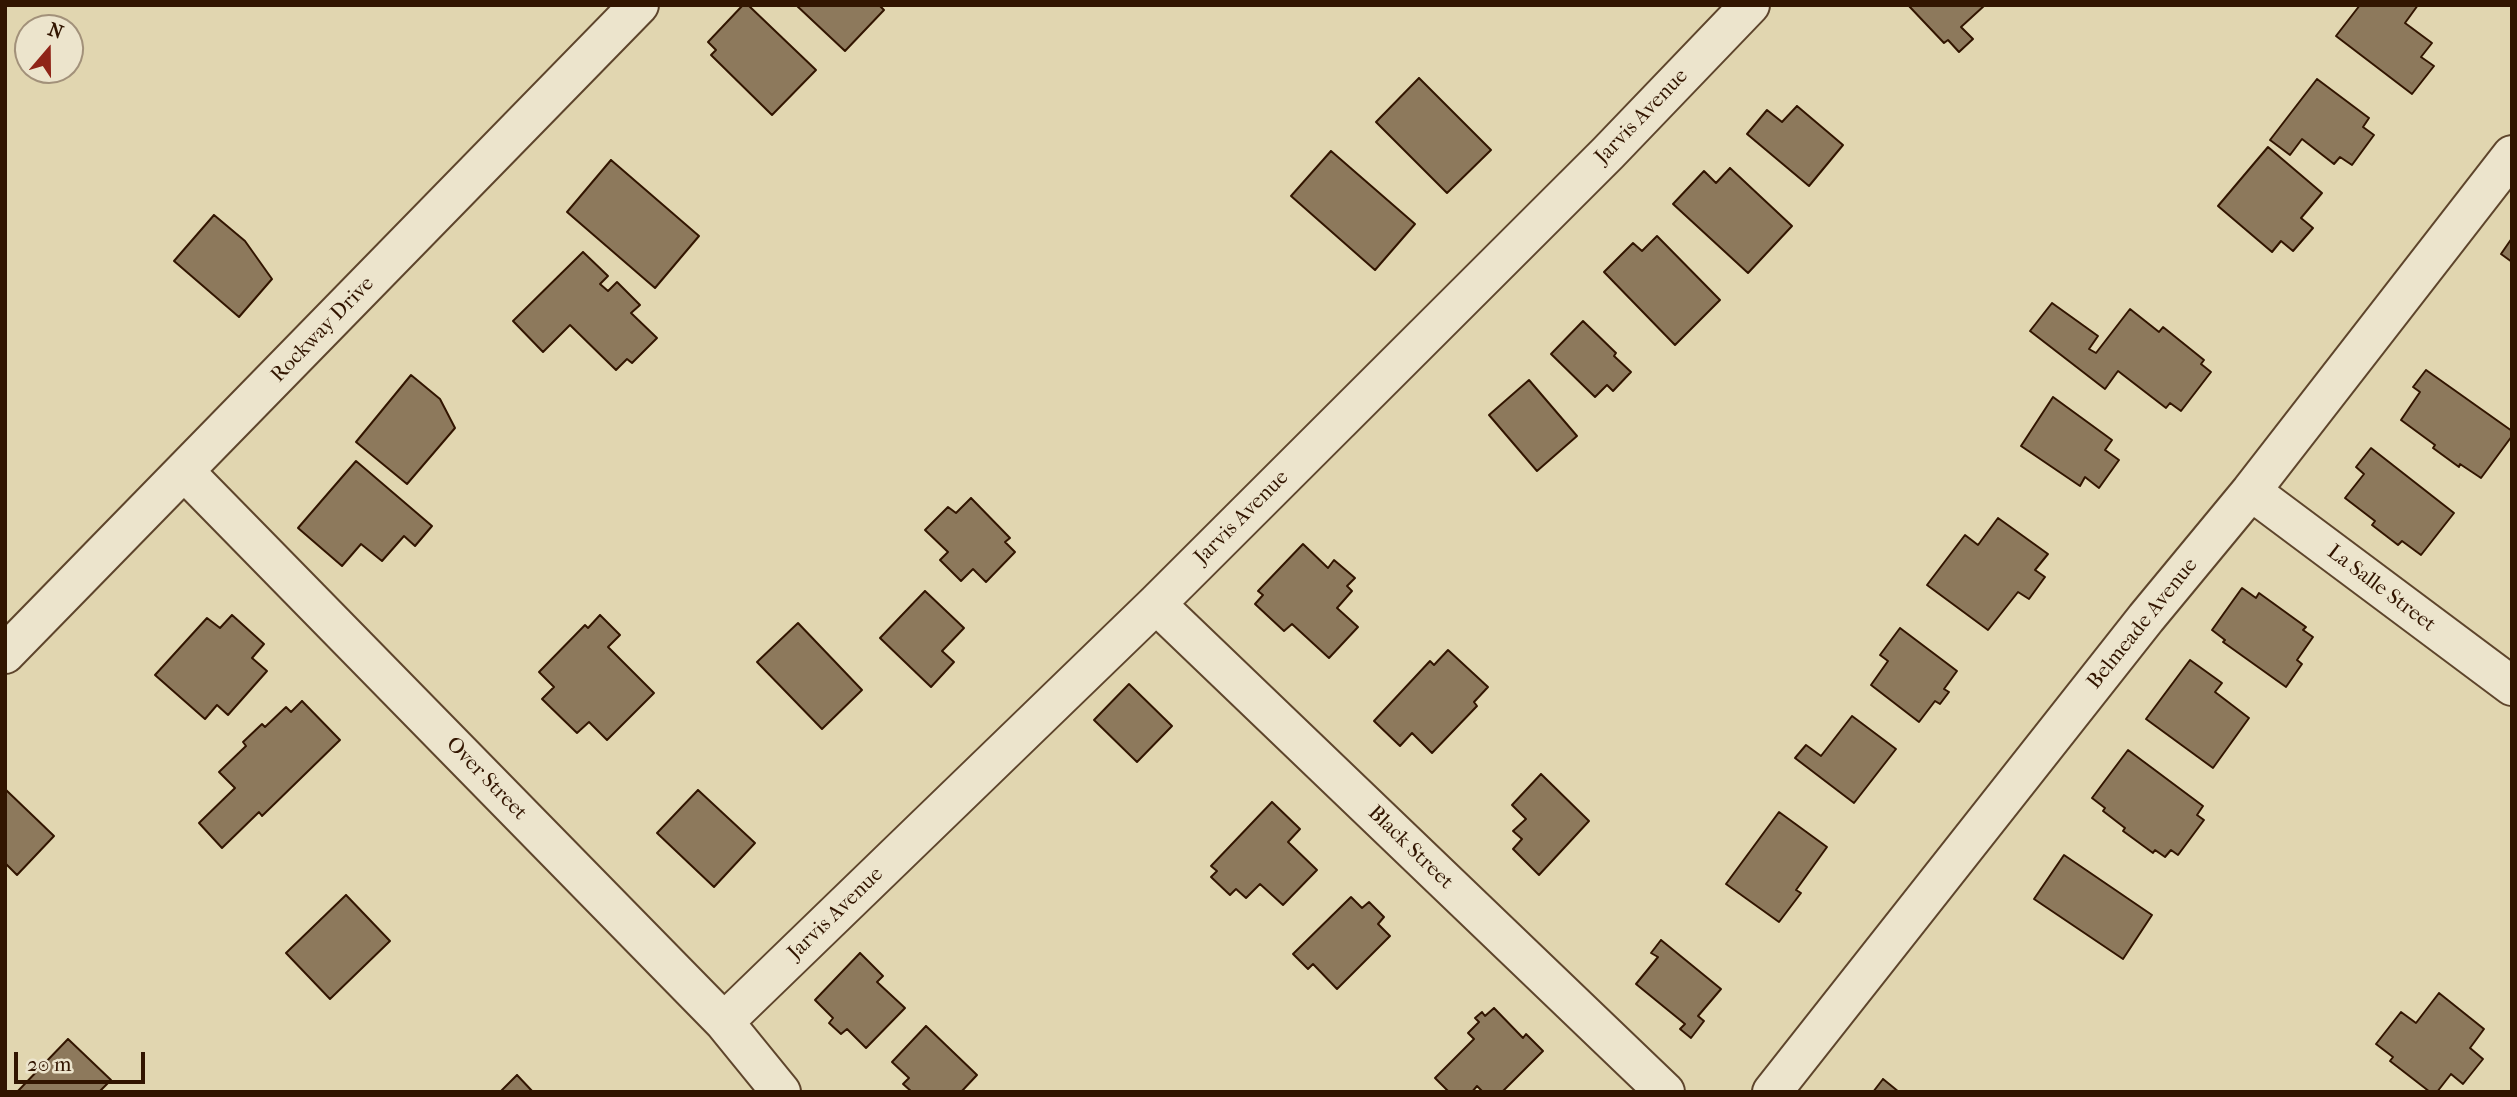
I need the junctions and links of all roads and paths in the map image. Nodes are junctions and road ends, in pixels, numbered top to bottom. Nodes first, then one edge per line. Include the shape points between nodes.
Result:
1 (639, 5) edge
2 (1750, 5) edge
3 (2512, 155) edge
4 (185, 472) junction
5 (2251, 491) junction
6 (1156, 604) junction
7 (5, 654) edge
8 (2512, 686) edge
9 (724, 1022) junction
10 (781, 1092) edge
11 (1665, 1092) edge
12 (1772, 1092) edge

1 - 4 street, Rockway Drive
2 - 6 street, Jarvis Avenue
3 - 5 street, Belmeade Avenue
4 - 7 street, Rockway Drive
4 - 9 street, Over Street
5 - 8 street, La Salle Street
5 - 12 street, Belmeade Avenue
6 - 9 street, Jarvis Avenue
6 - 11 street, Black Street
9 - 10 street, Over Street

